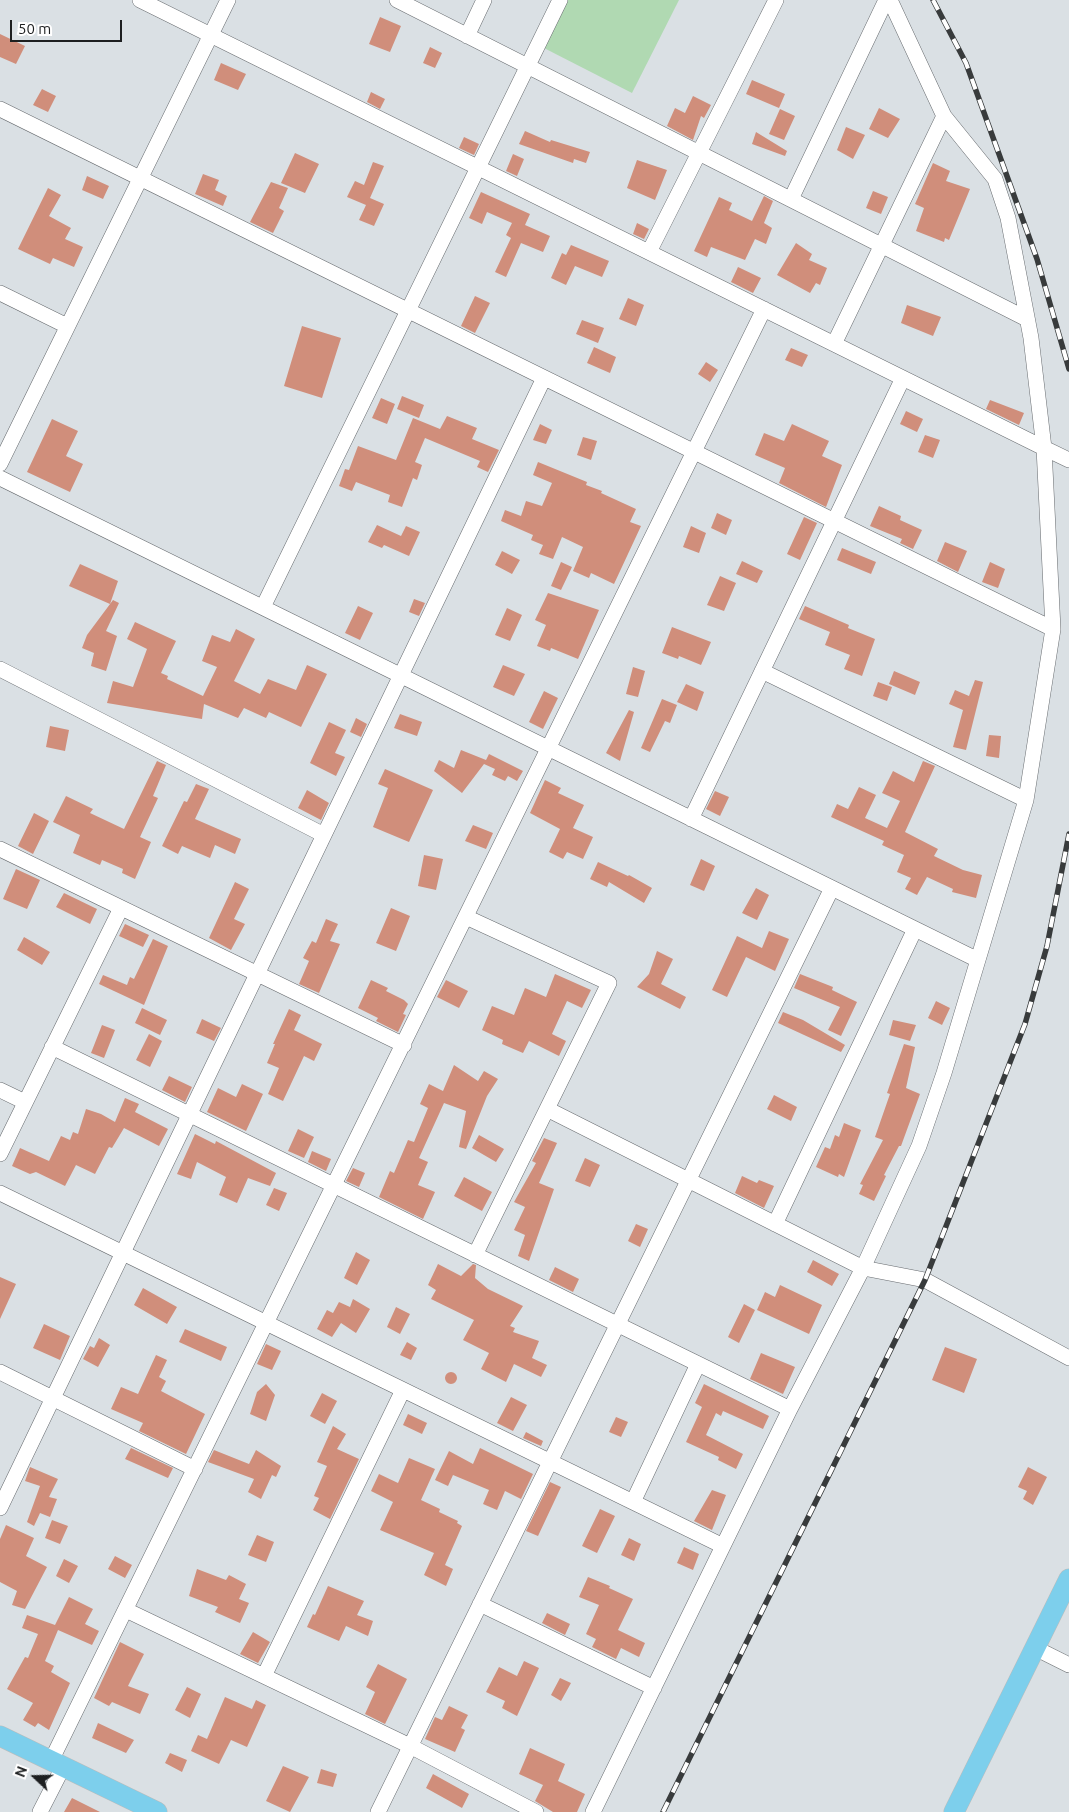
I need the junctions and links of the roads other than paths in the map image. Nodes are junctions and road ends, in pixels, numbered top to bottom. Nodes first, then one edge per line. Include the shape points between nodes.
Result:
1 (140, 0) edge
2 (228, 0) edge
3 (397, 0) edge
4 (484, 0) edge
5 (560, 0) edge
6 (776, 0) edge
7 (886, 0) edge
8 (890, 0) edge
9 (210, 35) junction
10 (467, 36) junction
11 (528, 66) junction
12 (0, 109) edge
13 (944, 116) junction
14 (699, 153) junction
15 (478, 167) junction
16 (140, 178) junction
17 (791, 199) junction
18 (882, 245) junction
19 (650, 252) junction
20 (0, 293) edge
21 (764, 309) junction
22 (408, 311) junction
23 (1028, 319) junction
24 (68, 326) junction
25 (834, 344) junction
26 (544, 378) junction
27 (903, 378) junction
28 (1044, 448) junction
29 (694, 452) junction
30 (1069, 460) edge
31 (0, 464) edge
32 (0, 478) edge
33 (835, 522) junction
34 (263, 607) junction
35 (1053, 629) junction
36 (0, 670) edge
37 (762, 671) junction
38 (401, 676) junction
39 (549, 749) junction
40 (1026, 800) junction
41 (691, 819) junction
42 (324, 835) junction
43 (0, 849) edge
44 (832, 888) junction
45 (121, 908) junction
46 (466, 917) junction
47 (915, 929) junction
48 (978, 960) junction
49 (257, 974) junction
50 (404, 1044) junction
51 (52, 1047) junction
52 (0, 1090) edge
53 (25, 1102) junction
54 (547, 1108) junction
55 (190, 1114) junction
56 (0, 1154) edge
57 (688, 1180) junction
58 (334, 1185) junction
59 (0, 1193) edge
60 (775, 1224) junction
61 (123, 1253) junction
62 (475, 1255) junction
63 (863, 1268) junction
64 (266, 1323) junction
65 (617, 1324) junction
66 (1069, 1358) edge
67 (698, 1364) junction
68 (0, 1372) edge
69 (403, 1390) junction
70 (53, 1398) junction
71 (790, 1409) junction
72 (550, 1462) junction
73 (195, 1468) junction
74 (633, 1502) junction
75 (0, 1508) edge
76 (723, 1546) junction
77 (1069, 1579) edge
78 (480, 1604) junction
79 (126, 1610) junction
80 (1035, 1648) junction
81 (1069, 1665) edge
82 (264, 1676) junction
83 (654, 1688) junction
84 (0, 1736) edge
85 (410, 1746) junction
86 (57, 1764) junction
87 (40, 1812) edge
88 (157, 1812) edge
89 (378, 1812) edge
90 (536, 1812) edge
91 (593, 1812) edge
92 (954, 1812) edge

1 - 9 street
2 - 9 street
3 - 10 street
4 - 10 street
5 - 11 street
6 - 14 street
7 - 17 street
8 - 13 street
9 - 15 street
9 - 16 street
10 - 11 street
11 - 14 street
11 - 15 street
12 - 16 street
13 - 18 street
13 - 23 street via 995,179 1008,218
14 - 17 street
14 - 19 street
15 - 19 street
15 - 22 street
16 - 22 street
16 - 24 street
17 - 18 street
18 - 23 street
18 - 25 street
19 - 21 street
20 - 24 street
21 - 25 street
21 - 29 street
22 - 26 street
22 - 34 street
23 - 28 street
24 - 31 street
25 - 27 street
26 - 29 street
26 - 38 street
27 - 28 street
27 - 33 street
28 - 30 street
28 - 35 street
29 - 33 street
29 - 39 street
32 - 34 street
33 - 35 street
33 - 37 street
34 - 38 street
35 - 40 street
36 - 42 street
37 - 40 street
37 - 41 street
38 - 39 street
38 - 42 street
39 - 41 street
39 - 46 street
40 - 48 street
41 - 44 street
42 - 49 street
43 - 45 street
44 - 47 street
44 - 57 street
45 - 49 street
45 - 51 street
46 - 50 street
46 - 54 street via 609,983
47 - 48 street
47 - 60 street
48 - 63 street via 919,1146
49 - 50 street
49 - 55 street
50 - 58 street
51 - 53 street
51 - 55 street
52 - 53 street
53 - 56 street
54 - 57 street
54 - 62 street
55 - 58 street
55 - 61 street
57 - 60 street
57 - 65 street
58 - 62 street
58 - 64 street
59 - 61 street
60 - 63 street
61 - 64 street
61 - 70 street
62 - 65 street
63 - 66 street via 925,1280
63 - 71 street
64 - 69 street
64 - 73 street
65 - 67 street
65 - 72 street
67 - 71 street
67 - 74 street
68 - 70 street
69 - 72 street
69 - 82 street
70 - 73 street
70 - 75 street
71 - 76 street
72 - 74 street
72 - 78 street
73 - 79 street
74 - 76 street
76 - 83 street
77 - 80 main road
78 - 83 street
78 - 85 street
79 - 82 street
79 - 86 street
80 - 81 street
80 - 92 main road
82 - 85 street
83 - 91 street
84 - 86 main road
85 - 89 street
85 - 90 street
86 - 87 street
86 - 88 main road

